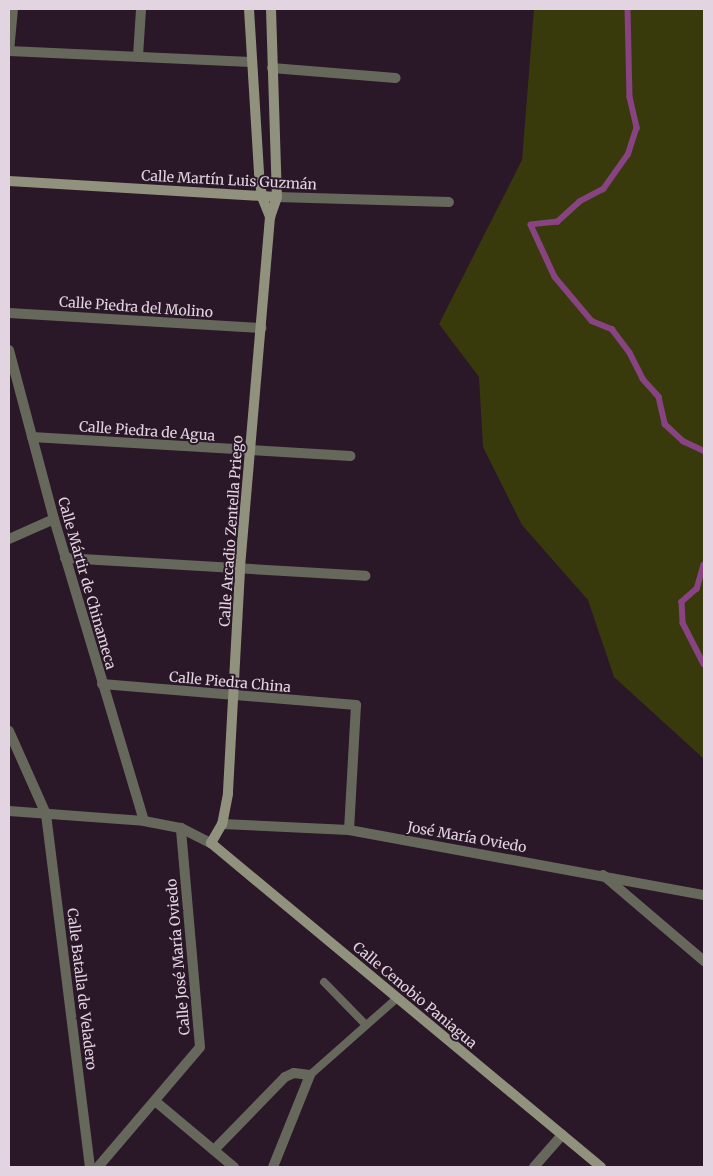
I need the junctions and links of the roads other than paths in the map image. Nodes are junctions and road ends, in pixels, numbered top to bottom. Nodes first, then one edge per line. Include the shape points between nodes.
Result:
1 (13, 9) edge
2 (141, 9) edge
3 (249, 9) edge
4 (271, 9) edge
5 (9, 51) edge
6 (138, 56) junction
7 (251, 62) junction
8 (272, 68) junction
9 (396, 78) dead end
10 (9, 181) edge
11 (262, 197) junction
12 (277, 197) junction
13 (449, 202) dead end
14 (270, 217) junction
15 (9, 313) edge
16 (262, 328) junction
17 (9, 350) edge
18 (32, 437) junction
19 (250, 452) junction
20 (350, 456) dead end
21 (54, 519) junction
22 (9, 539) edge
23 (66, 558) junction
24 (240, 570) junction
25 (365, 576) dead end
26 (102, 684) junction
27 (234, 697) junction
28 (9, 731) edge
29 (9, 811) edge
30 (46, 814) junction
31 (144, 821) junction
32 (222, 824) junction
33 (181, 828) junction
34 (349, 830) junction
35 (211, 843) junction
36 (603, 875) junction
37 (704, 895) edge
38 (704, 961) edge
39 (324, 982) dead end
40 (397, 998) junction
41 (366, 1025) junction
42 (310, 1075) junction
43 (155, 1100) junction
44 (562, 1135) junction
45 (214, 1150) junction
46 (90, 1167) edge
47 (98, 1167) edge
48 (234, 1167) edge
49 (273, 1167) edge
50 (534, 1167) edge
51 (601, 1167) edge

1 - 5 street
2 - 6 street
3 - 7 street, Calle Arcadio Zentella Priego
4 - 8 street, Calle Arcadio Zentella Priego
5 - 6 street
6 - 7 street
7 - 11 street, Calle Arcadio Zentella Priego
8 - 9 street
8 - 12 street, Calle Arcadio Zentella Priego
10 - 11 street, Calle Martín Luis Guzmán
11 - 12 street, Calle Martín Luis Guzmán
11 - 14 street, Calle Arcadio Zentella Priego
12 - 13 street, Calle Martín Luis Guzmán
12 - 14 street, Calle Arcadio Zentella Priego
14 - 16 street, Calle Arcadio Zentella Priego
15 - 16 street, Calle Piedra del Molino
16 - 19 street, Calle Arcadio Zentella Priego
17 - 18 street, Calle Mártir de Chinameca
18 - 19 street, Calle Piedra de Agua
18 - 21 street, Calle Mártir de Chinameca
19 - 20 street, Calle Piedra de Agua
19 - 24 street, Calle Arcadio Zentella Priego
21 - 22 street
21 - 23 street, Calle Mártir de Chinameca
23 - 24 street
23 - 26 street, Calle Mártir de Chinameca
24 - 25 street
24 - 27 street, Calle Arcadio Zentella Priego
26 - 27 street, Calle Piedra China
26 - 31 street, Calle Mártir de Chinameca
27 - 32 street, Calle Arcadio Zentella Priego via 228,794
27 - 34 street, Calle Piedra China via 356,705
28 - 30 street, Calle Batalla de Veladero
29 - 30 street
30 - 31 street
30 - 46 street, Calle Batalla de Veladero
31 - 33 street
32 - 34 street, José María Oviedo
32 - 35 street, Calle Arcadio Zentella Priego
33 - 35 street
33 - 43 street, Calle José María Oviedo via 200,1047
34 - 36 street, José María Oviedo
35 - 40 street, Calle Cenobio Paniagua
36 - 37 street, José María Oviedo
36 - 38 street
39 - 41 lane
40 - 41 lane
40 - 44 street, Calle Cenobio Paniagua
41 - 42 lane
42 - 45 street via 294,1073 285,1077
42 - 49 street
43 - 45 street
43 - 47 street, Calle José María Oviedo
44 - 50 street
44 - 51 street, Calle Cenobio Paniagua
45 - 48 street

